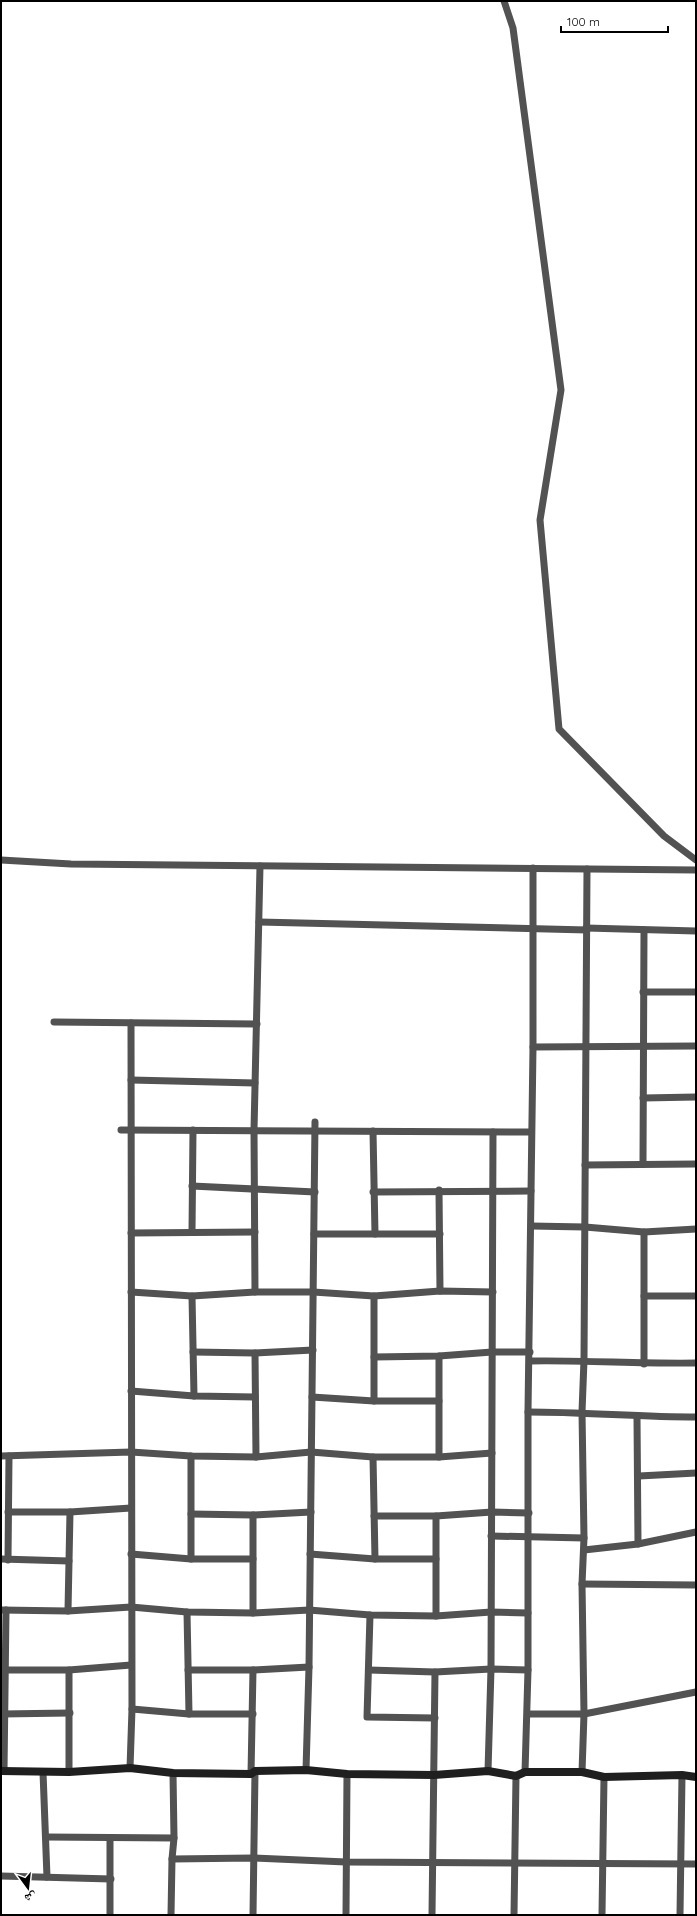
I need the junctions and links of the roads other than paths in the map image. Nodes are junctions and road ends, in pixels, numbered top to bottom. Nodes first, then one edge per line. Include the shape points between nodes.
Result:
1 (504, 1) edge
2 (1, 860) edge
3 (696, 860) edge
4 (260, 866) junction
5 (533, 868) junction
6 (587, 869) junction
7 (696, 870) edge
8 (259, 922) junction
9 (533, 929) junction
10 (586, 929) junction
11 (644, 930) junction
12 (696, 931) edge
13 (644, 992) junction
14 (696, 992) edge
15 (54, 1022) dead end
16 (131, 1023) junction
17 (257, 1024) junction
18 (643, 1046) junction
19 (696, 1046) edge
20 (533, 1047) junction
21 (585, 1047) junction
22 (131, 1080) junction
23 (255, 1083) junction
24 (696, 1097) edge
25 (643, 1098) junction
26 (316, 1122) dead end
27 (121, 1130) dead end
28 (131, 1130) junction
29 (193, 1130) junction
30 (254, 1130) junction
31 (315, 1131) junction
32 (373, 1131) junction
33 (493, 1132) junction
34 (531, 1132) junction
35 (643, 1164) junction
36 (696, 1164) edge
37 (585, 1165) junction
38 (192, 1186) junction
39 (255, 1189) junction
40 (439, 1190) junction
41 (493, 1190) junction
42 (531, 1191) junction
43 (314, 1192) junction
44 (373, 1192) junction
45 (531, 1226) junction
46 (585, 1227) junction
47 (696, 1228) edge
48 (192, 1232) junction
49 (255, 1232) junction
50 (644, 1232) junction
51 (131, 1233) junction
52 (314, 1234) junction
53 (375, 1234) junction
54 (440, 1234) junction
55 (440, 1291) junction
56 (131, 1292) junction
57 (255, 1292) junction
58 (313, 1292) junction
59 (492, 1292) junction
60 (192, 1296) junction
61 (374, 1296) junction
62 (644, 1296) junction
63 (696, 1296) edge
64 (313, 1350) junction
65 (193, 1352) junction
66 (492, 1352) junction
67 (530, 1352) junction
68 (255, 1353) junction
69 (439, 1356) junction
70 (374, 1357) junction
71 (584, 1360) junction
72 (530, 1361) junction
73 (696, 1363) edge
74 (644, 1364) junction
75 (131, 1391) junction
76 (194, 1396) junction
77 (255, 1397) junction
78 (312, 1397) junction
79 (374, 1401) junction
80 (439, 1401) junction
81 (528, 1412) junction
82 (582, 1412) junction
83 (637, 1417) junction
84 (696, 1417) edge
85 (131, 1452) junction
86 (311, 1452) junction
87 (492, 1453) junction
88 (1, 1456) edge
89 (9, 1456) junction
90 (191, 1456) junction
91 (256, 1457) junction
92 (373, 1457) junction
93 (439, 1457) junction
94 (696, 1473) edge
95 (639, 1476) junction
96 (131, 1508) junction
97 (8, 1512) junction
98 (70, 1512) junction
99 (311, 1512) junction
100 (492, 1512) junction
101 (529, 1513) junction
102 (191, 1514) junction
103 (253, 1515) junction
104 (374, 1516) junction
105 (436, 1516) junction
106 (696, 1532) edge
107 (491, 1536) junction
108 (529, 1537) junction
109 (584, 1538) junction
110 (638, 1544) junction
111 (584, 1550) junction
112 (131, 1554) junction
113 (310, 1554) junction
114 (191, 1559) junction
115 (253, 1559) junction
116 (375, 1559) junction
117 (436, 1559) junction
118 (4, 1560) edge
119 (69, 1561) junction
120 (582, 1584) junction
121 (696, 1585) edge
122 (132, 1607) junction
123 (3, 1610) edge
124 (309, 1610) junction
125 (68, 1611) junction
126 (187, 1612) junction
127 (491, 1612) junction
128 (253, 1613) junction
129 (528, 1613) junction
130 (370, 1615) junction
131 (436, 1616) junction
132 (132, 1665) junction
133 (309, 1667) junction
134 (491, 1669) junction
135 (6, 1670) junction
136 (69, 1670) junction
137 (188, 1670) junction
138 (253, 1670) junction
139 (370, 1670) junction
140 (528, 1670) junction
141 (435, 1672) junction
142 (696, 1692) edge
143 (132, 1709) junction
144 (70, 1713) junction
145 (3, 1714) edge
146 (189, 1714) junction
147 (253, 1714) junction
148 (528, 1714) junction
149 (584, 1714) junction
150 (435, 1718) junction
151 (130, 1768) junction
152 (306, 1770) junction
153 (2, 1771) edge
154 (488, 1771) junction
155 (43, 1772) junction
156 (69, 1772) junction
157 (253, 1772) junction
158 (525, 1772) junction
159 (582, 1772) junction
160 (173, 1773) junction
161 (347, 1774) junction
162 (434, 1775) junction
163 (682, 1775) junction
164 (516, 1776) junction
165 (604, 1777) junction
166 (696, 1777) edge
167 (46, 1837) junction
168 (110, 1838) junction
169 (174, 1838) junction
170 (253, 1858) junction
171 (172, 1859) junction
172 (346, 1862) junction
173 (432, 1863) junction
174 (680, 1863) junction
175 (514, 1864) junction
176 (696, 1864) edge
177 (602, 1865) junction
178 (1, 1876) edge
179 (47, 1877) junction
180 (111, 1878) junction
181 (110, 1915) edge
182 (171, 1915) edge
183 (253, 1915) edge
184 (346, 1915) edge
185 (432, 1915) edge
186 (514, 1915) edge
187 (602, 1915) edge
188 (680, 1915) edge

1 - 3 street via 513,28 561,390 540,520 559,729 664,836
2 - 4 street via 71,864
4 - 5 street
4 - 8 street
5 - 6 street
5 - 9 street
6 - 7 street
6 - 10 street
8 - 9 street
8 - 17 street
9 - 10 street
9 - 20 street
10 - 11 street
10 - 21 street
11 - 12 street
11 - 13 street
13 - 14 street
13 - 18 street
15 - 16 street
16 - 17 street
16 - 22 street
17 - 23 street
18 - 19 street
18 - 21 street
18 - 25 street
20 - 21 street
20 - 34 street
21 - 37 street
22 - 23 street
22 - 28 street
23 - 30 street
24 - 25 street
25 - 35 street
26 - 31 street
27 - 28 street
28 - 29 street
28 - 51 street
29 - 30 street
29 - 38 street
30 - 31 street
30 - 39 street
31 - 32 street
31 - 43 street
32 - 33 street
32 - 44 street
33 - 34 street
33 - 41 street
34 - 42 street
35 - 36 street
35 - 37 street
37 - 46 street
38 - 39 street
38 - 48 street
39 - 43 street
39 - 49 street
40 - 41 street
40 - 44 street
40 - 54 street
41 - 42 street
41 - 59 street
42 - 45 street
43 - 52 street
44 - 53 street
45 - 46 street
45 - 67 street
46 - 50 street
46 - 71 street
47 - 50 street
48 - 49 street
48 - 51 street
49 - 57 street
50 - 62 street
51 - 56 street
52 - 53 street
52 - 58 street
53 - 54 street
54 - 55 street
55 - 59 street
55 - 61 street
56 - 60 street
56 - 75 street
57 - 58 street
57 - 60 street
58 - 61 street
58 - 64 street
59 - 66 street
60 - 65 street
61 - 70 street
62 - 63 street
62 - 74 street
64 - 68 street
64 - 78 street
65 - 68 street
65 - 76 street
66 - 67 street
66 - 69 street
66 - 87 street
67 - 72 street
68 - 77 street
69 - 70 street
69 - 80 street
70 - 79 street
71 - 72 street
71 - 74 street
71 - 82 street
72 - 81 street
73 - 74 street
75 - 76 street
75 - 85 street
76 - 77 street
77 - 91 street
78 - 79 street
78 - 86 street
79 - 80 street
80 - 93 street
81 - 82 street
81 - 101 street
82 - 83 street
82 - 109 street
83 - 84 street
83 - 95 street
85 - 89 street
85 - 90 street
85 - 96 street
86 - 91 street
86 - 92 street
86 - 99 street
87 - 93 street
87 - 100 street
88 - 89 street
89 - 97 street
90 - 91 street
90 - 102 street
92 - 93 street
92 - 104 street
94 - 95 street
95 - 110 street
96 - 98 street
96 - 112 street
97 - 98 street
97 - 118 street
98 - 119 street
99 - 103 street
99 - 113 street
100 - 101 street
100 - 105 street
100 - 107 street
101 - 108 street
102 - 103 street
102 - 114 street
103 - 115 street
104 - 105 street
104 - 116 street
105 - 117 street
106 - 110 street
107 - 108 street
107 - 127 street
108 - 109 street
108 - 129 street
109 - 111 street
110 - 111 street
111 - 120 street
112 - 114 street
112 - 122 street
113 - 116 street
113 - 124 street
114 - 115 street
115 - 128 street
116 - 117 street
117 - 131 street
118 - 119 street
119 - 125 street
120 - 121 street
120 - 149 street
122 - 125 street
122 - 126 street
122 - 132 street
123 - 125 street
123 - 135 street
124 - 128 street
124 - 130 street
124 - 133 street
126 - 128 street
126 - 137 street
127 - 129 street
127 - 131 street
127 - 134 street
129 - 140 street
130 - 131 street
130 - 139 street
132 - 136 street
132 - 143 street
133 - 138 street
133 - 152 street
134 - 140 street
134 - 141 street
134 - 154 street
135 - 136 street
135 - 145 street
136 - 144 street
137 - 138 street
137 - 146 street
138 - 147 street
139 - 141 street
139 - 150 street via 367,1717
140 - 148 street
141 - 150 street
142 - 149 street
143 - 146 street
143 - 151 street
144 - 145 street
144 - 156 street
145 - 153 street
146 - 147 street
147 - 157 street
148 - 149 street
148 - 158 street
149 - 159 street
150 - 162 street
151 - 156 street
151 - 160 street
152 - 157 street
152 - 161 street
153 - 155 street
154 - 162 street
154 - 164 street
155 - 156 street
155 - 167 street
157 - 160 street
157 - 170 street
158 - 159 street
158 - 164 street
159 - 165 street
160 - 169 street
161 - 162 street
161 - 172 street
162 - 173 street
163 - 165 street
163 - 166 street
163 - 174 street
164 - 175 street
165 - 177 street
167 - 168 street
167 - 179 street
168 - 169 street
168 - 180 street
169 - 171 street
170 - 171 street
170 - 172 street
170 - 183 street
171 - 182 street
172 - 173 street
172 - 184 street
173 - 175 street
173 - 185 street
174 - 176 street
174 - 177 street
174 - 188 street
175 - 177 street
175 - 186 street
177 - 187 street
178 - 179 street
179 - 180 street
180 - 181 street

